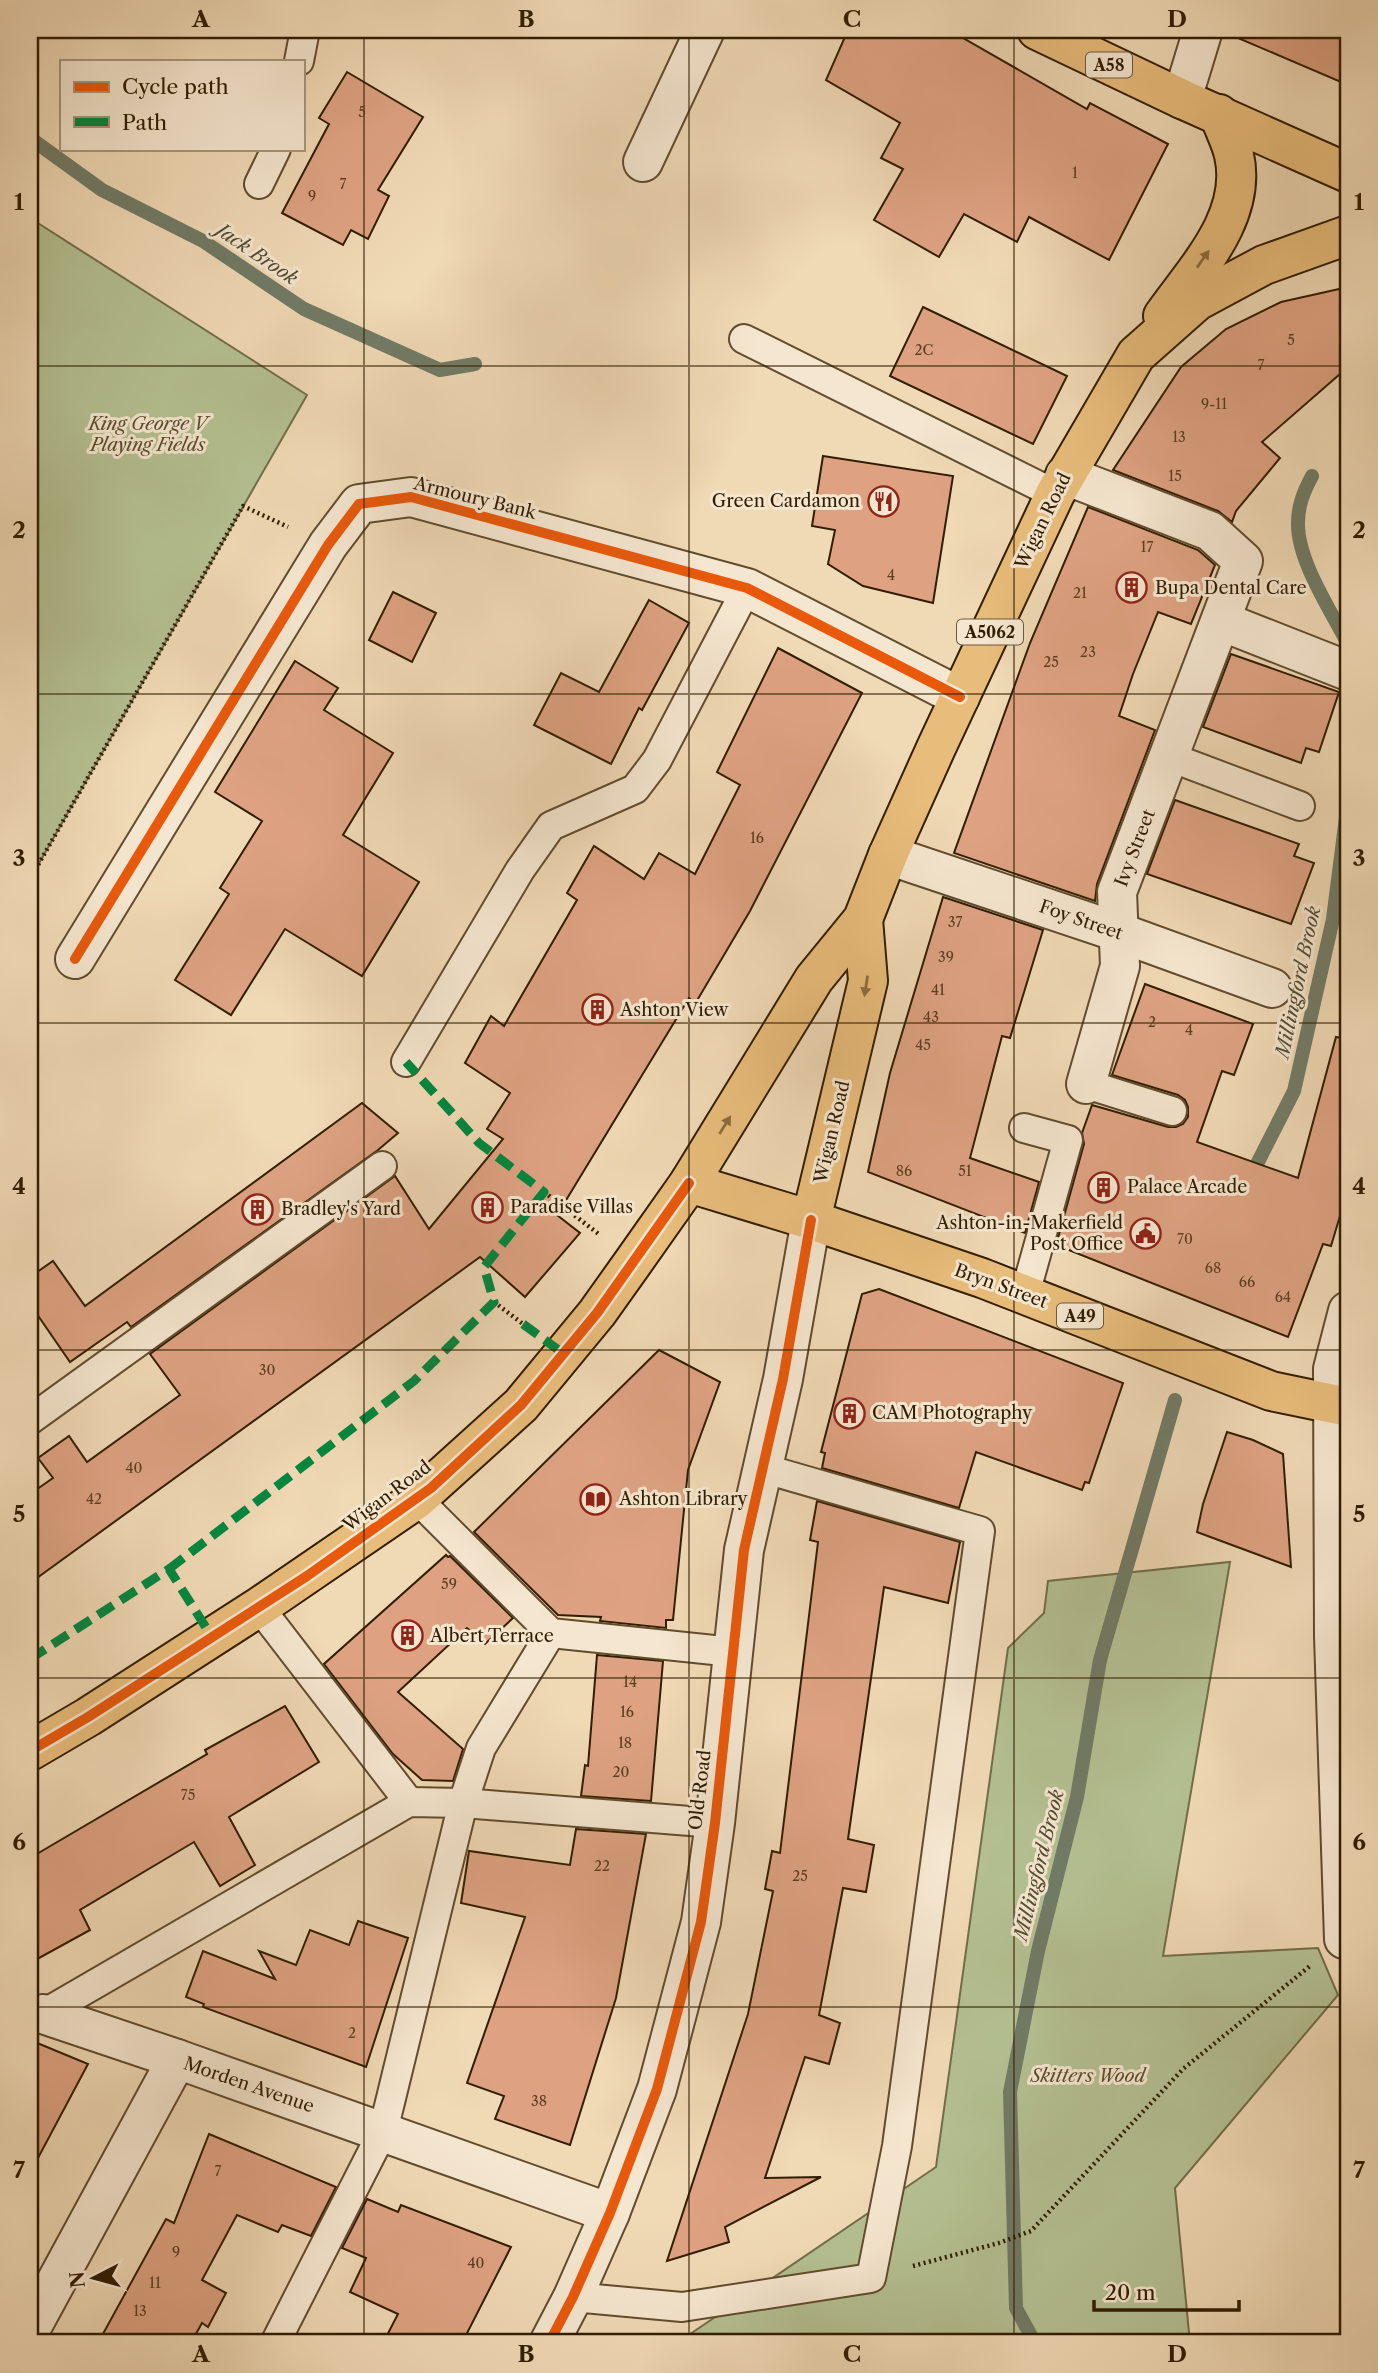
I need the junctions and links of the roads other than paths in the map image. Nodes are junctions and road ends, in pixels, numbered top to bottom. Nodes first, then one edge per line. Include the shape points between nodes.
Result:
1 (305, 30) edge
2 (705, 30) edge
3 (1037, 30) edge
4 (1202, 30) edge
5 (299, 60) edge
6 (1182, 99) junction
7 (1219, 114) junction
8 (276, 150) edge
9 (643, 162) dead end
10 (1348, 173) edge
11 (259, 184) dead end
12 (1348, 235) edge
13 (744, 339) dead end
14 (1136, 355) junction
15 (1060, 484) junction
16 (747, 588) junction
17 (1221, 621) junction
18 (1348, 671) edge
19 (960, 697) junction
20 (1170, 757) junction
21 (1300, 806) dead end
22 (888, 855) junction
23 (863, 919) junction
24 (1118, 932) junction
25 (75, 959) dead end
26 (1272, 988) dead end
27 (405, 1062) dead end
28 (1086, 1084) joint
29 (1172, 1111) dead end
30 (1024, 1128) dead end
31 (382, 1166) dead end
32 (689, 1183) junction
33 (811, 1220) junction
34 (1025, 1294) junction
35 (1348, 1311) edge
36 (1341, 1406) edge
37 (30, 1420) edge
38 (762, 1468) junction
39 (417, 1499) junction
40 (259, 1607) junction
41 (551, 1633) junction
42 (1341, 1636) edge
43 (733, 1652) junction
44 (30, 1751) edge
45 (409, 1802) junction
46 (463, 1803) junction
47 (715, 1823) junction
48 (1344, 1939) road end
49 (36, 2018) edge
50 (177, 2059) junction
51 (383, 2131) junction
52 (610, 2213) junction
53 (573, 2297) junction
54 (30, 2330) edge
55 (275, 2343) edge
56 (549, 2343) edge

1 - 5 lane
2 - 9 street
3 - 6 main road, A58
4 - 6 street
6 - 7 main road, A58
7 - 10 main road, A58
14 -> 7 main road, A5062 via 1226,226 1235,200 1234,155
8 - 11 lane
12 - 14 main road, Wigan Road / A5062 via 1264,265 1198,301
13 - 15 lane
14 - 15 main road, Wigan Road / A5062
15 - 17 street, Ivy Street via 1210,531 1244,561
15 - 19 main road, Wigan Road / A5062
16 - 19 street, Armoury Bank
16 - 25 street, Armoury Bank via 411,497 359,504 328,545
16 - 27 lane via 657,760 635,789 551,826
17 - 18 street
17 - 20 street, Ivy Street
19 - 22 main road, Wigan Road / A5062
20 - 21 lane
20 - 24 street, Ivy Street via 1117,892
22 - 23 main road, Wigan Road / A5062
22 - 24 street, Foy Street
32 -> 23 main road, Wigan Road / A5062 via 814,979
23 -> 33 main road, Wigan Road / A5062 via 868,981
24 - 26 street, Foy Street
24 - 28 street, Ivy Street via 1119,966
28 - 29 lane
30 - 34 lane via 1068,1140
31 - 37 lane
32 - 33 main road, A49
32 - 39 main road, Wigan Road via 597,1313 521,1405
33 - 34 main road, Bryn Street / A49
33 - 38 street, Old Road
34 - 36 main road, Bryn Street / A49 via 1271,1391
35 - 36 street via 1333,1369
36 - 42 street
38 - 43 street, Old Road via 744,1550
38 - 53 lane via 980,1531 897,2146 871,2278 682,2307
39 - 40 main road, Wigan Road
39 - 41 lane
40 - 44 main road, Wigan Road
40 - 45 lane
41 - 43 lane
41 - 46 lane via 481,1748
42 - 48 street
43 - 47 street, Old Road
45 - 46 lane
45 - 49 lane
46 - 47 lane
46 - 51 lane
47 - 52 street, Old Road via 701,1922 657,2089
49 - 50 street
50 - 51 street, Morden Avenue
50 - 54 street, Morden Avenue
51 - 52 street, Morden Avenue
51 - 55 lane
52 - 53 street, Old Road
53 - 56 street, Old Road

